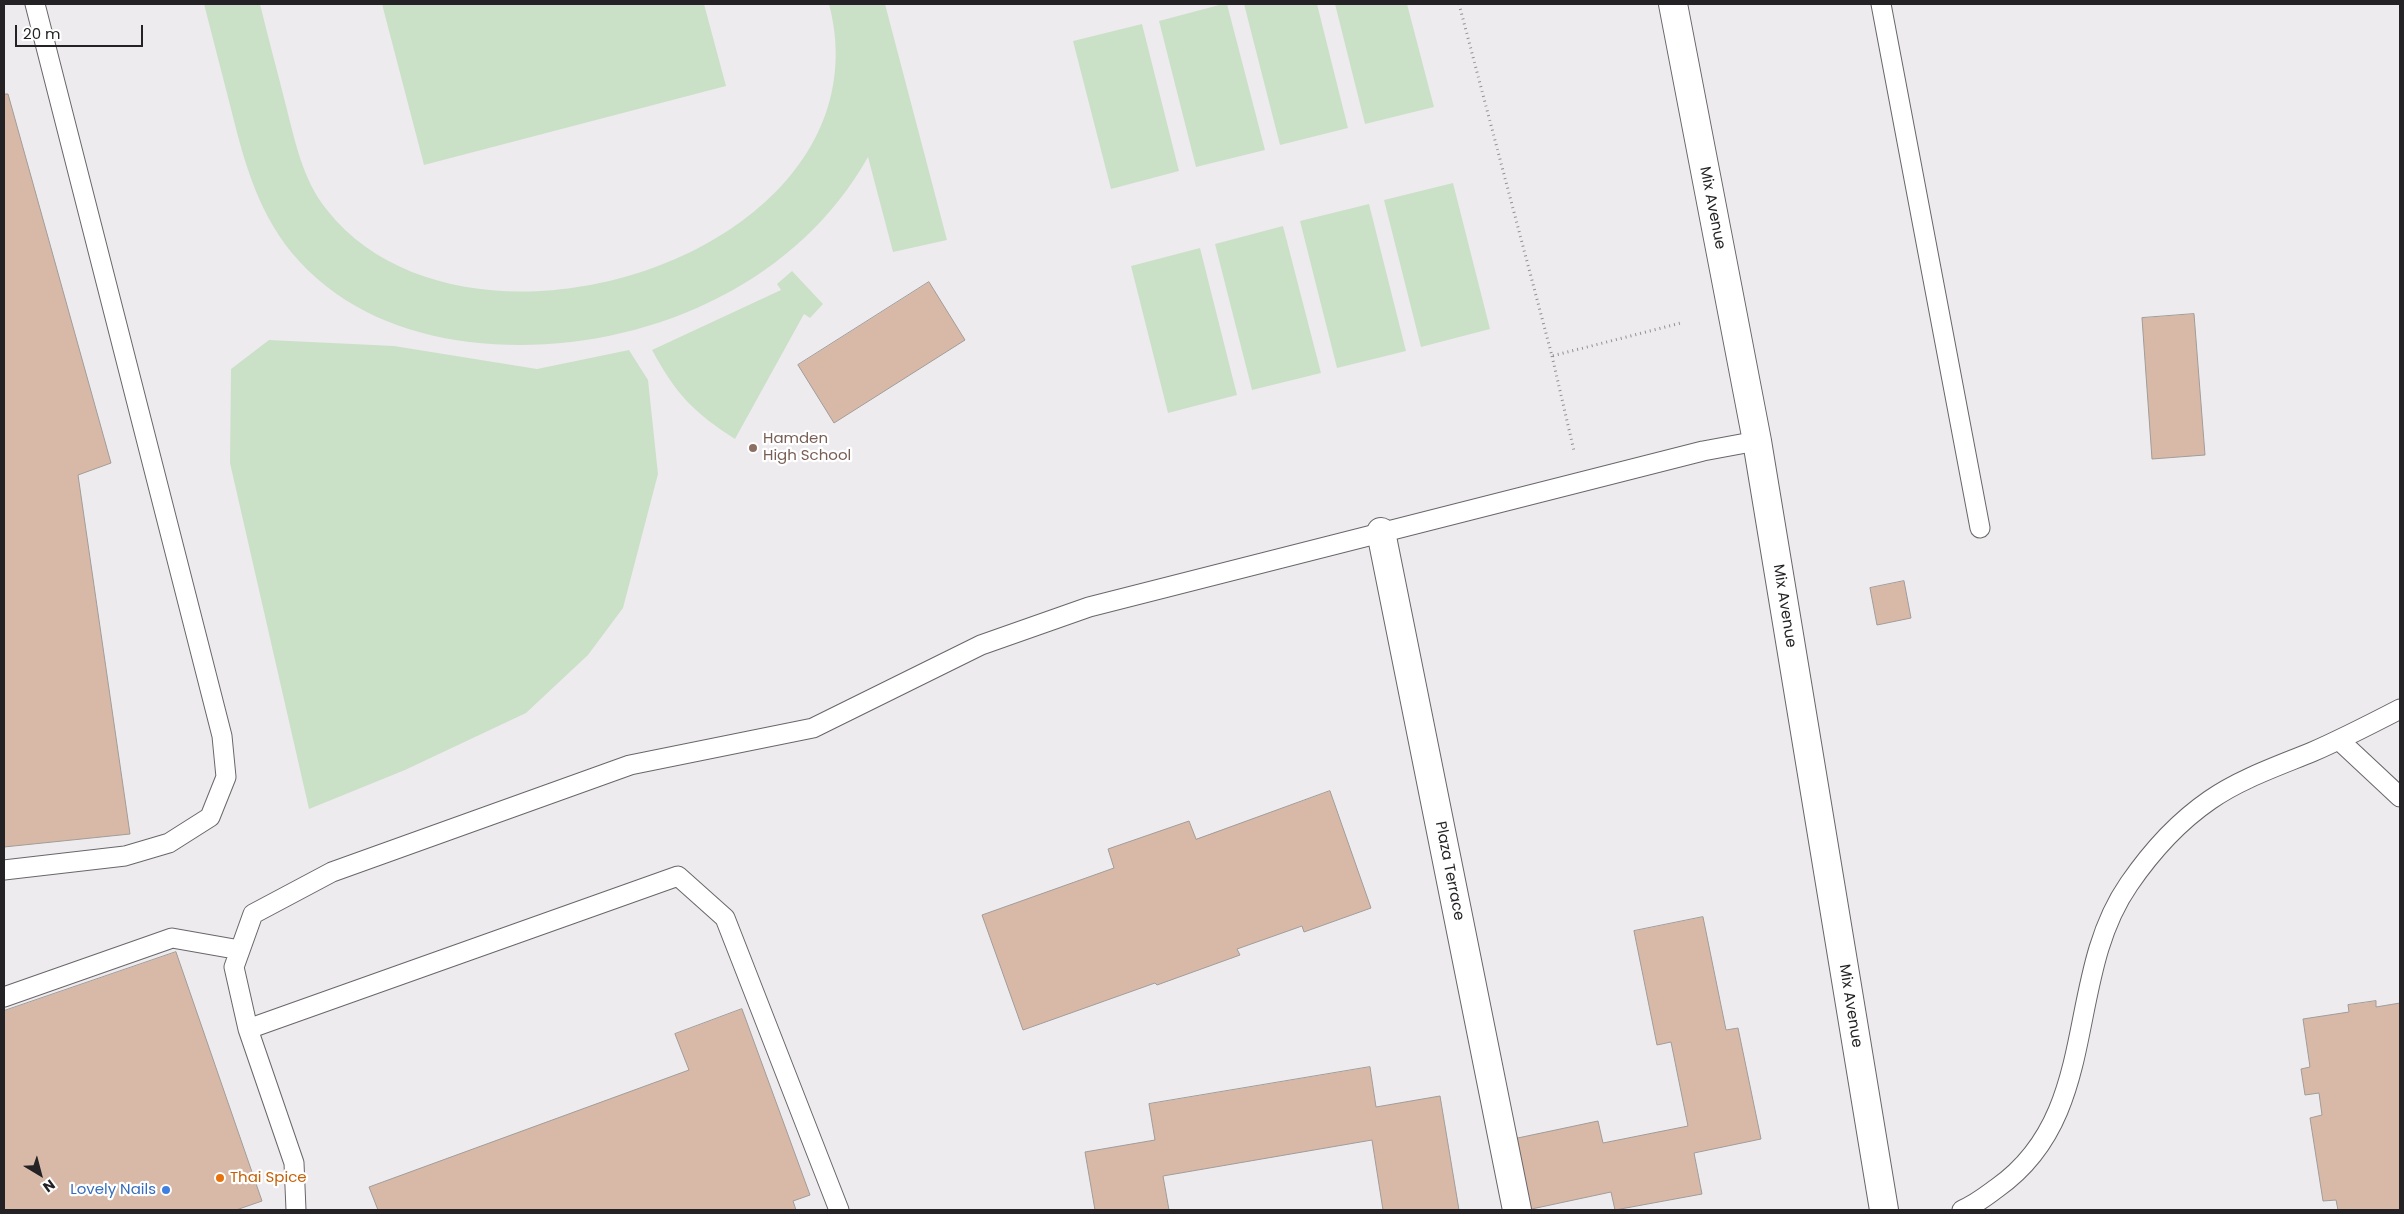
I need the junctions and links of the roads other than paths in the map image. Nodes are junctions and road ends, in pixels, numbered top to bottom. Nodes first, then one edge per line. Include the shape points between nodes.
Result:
1 (35, 4) edge
2 (1673, 4) edge
3 (1881, 4) edge
4 (1757, 441) junction
5 (1980, 528) dead end
6 (1381, 532) junction
7 (2400, 708) edge
8 (2339, 740) junction
9 (2400, 797) edge
10 (4, 870) edge
11 (240, 950) junction
12 (4, 997) edge
13 (248, 1029) junction
14 (296, 1210) edge
15 (839, 1210) edge
16 (1517, 1210) edge
17 (1884, 1210) edge
18 (1962, 1210) edge

1 - 10 lane via 222,736 226,777 210,817 169,843 126,856
2 - 4 street, Mix Avenue
3 - 5 lane
4 - 6 lane via 1703,451
4 - 17 street, Mix Avenue
6 - 11 lane via 1089,607 981,645 813,728 630,765 332,872 253,914
6 - 16 street, Plaza Terrace
7 - 8 lane
8 - 9 lane
8 - 18 lane via 2255,776 2211,800 2173,830 2129,884 2106,924 2093,966 2075,1058 2062,1104 2040,1146 2012,1178
11 - 12 lane via 172,938
11 - 13 lane via 234,967
13 - 14 lane via 294,1163
13 - 15 lane via 678,876 725,918

